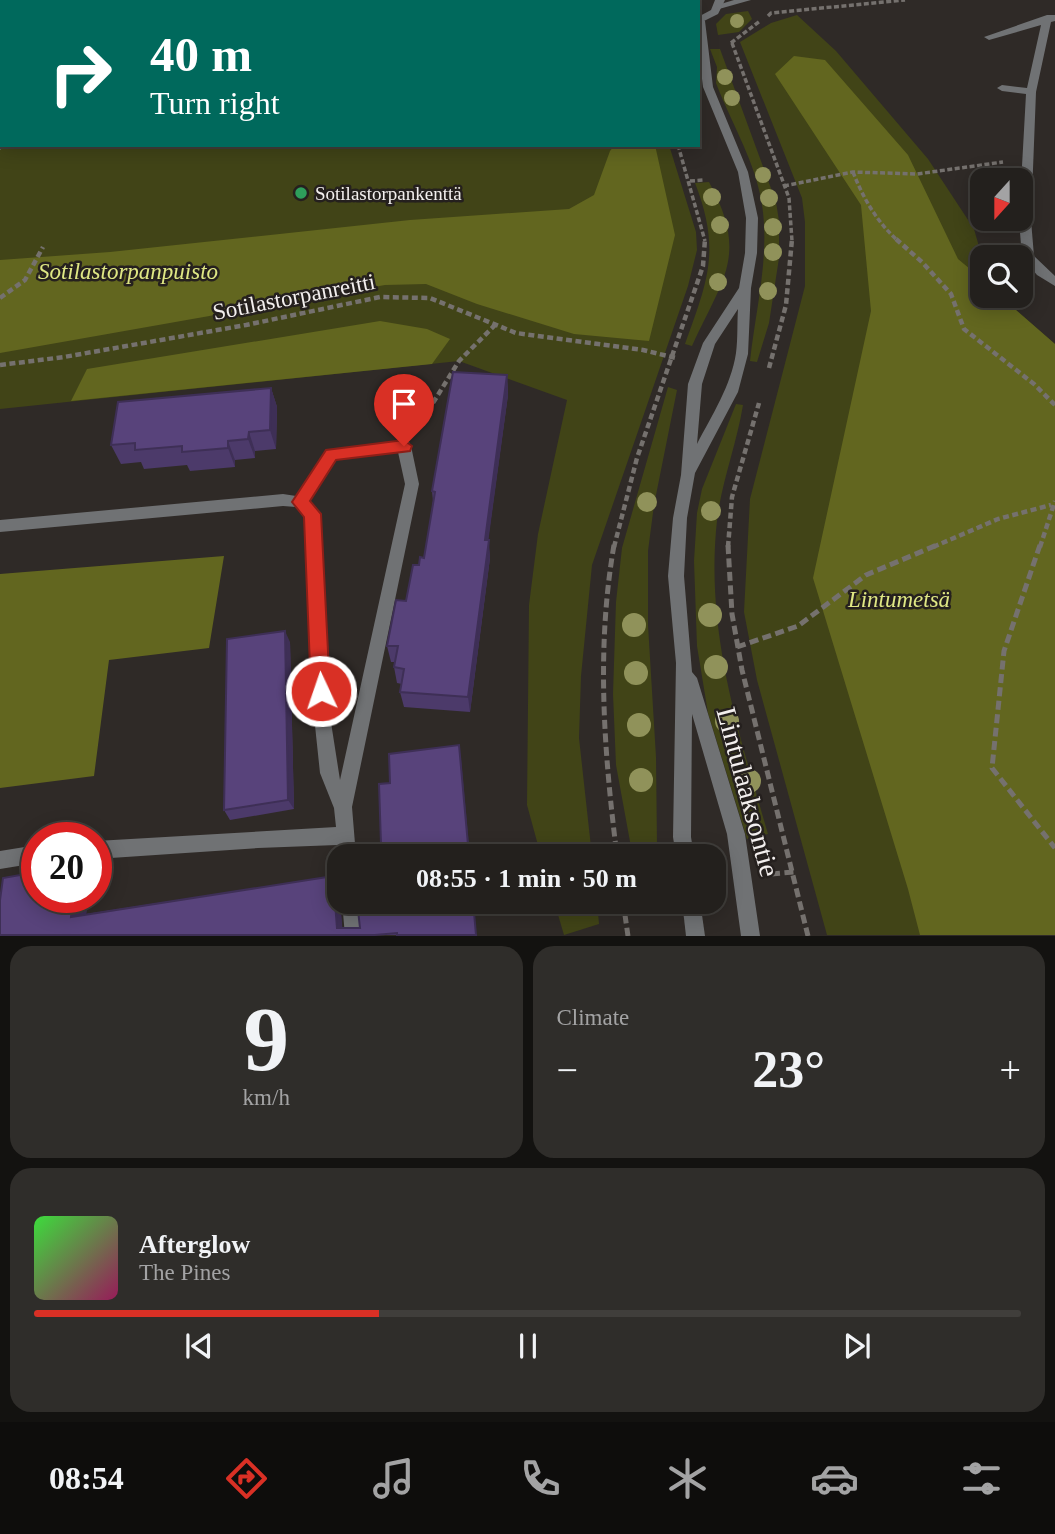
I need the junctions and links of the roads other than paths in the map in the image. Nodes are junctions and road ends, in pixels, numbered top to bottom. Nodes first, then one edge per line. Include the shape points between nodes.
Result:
1 (746, 0) edge
2 (719, 3) edge
3 (1051, 18) edge
4 (700, 21) edge
5 (700, 28) edge
6 (989, 37) dead end
7 (1055, 48) edge
8 (1040, 50) junction
9 (700, 78) edge
10 (708, 87) junction
11 (1002, 88) dead end
12 (1031, 92) junction
13 (1055, 282) edge
14 (745, 289) junction
15 (688, 475) junction
16 (300, 502) junction
17 (0, 526) edge
18 (684, 663) junction
19 (343, 808) junction
20 (345, 836) junction
21 (346, 844) edge
22 (683, 844) edge
23 (112, 849) edge
24 (21, 857) edge
25 (0, 860) edge
26 (352, 914) edge
27 (693, 914) edge
28 (354, 936) edge
29 (696, 936) edge
30 (751, 936) edge

1 - 2 street
2 - 4 street
3 - 6 street
3 - 8 street
5 - 10 street, Lintulaaksontie
7 - 8 street
8 - 12 street
9 - 10 street, Lintulaaksontie
10 - 14 street, Lintulaaksontie via 743,172 752,218
11 - 12 street
12 - 13 street via 1025,220 1028,257
14 - 15 street, Lintulaaksontie via 737,373
14 - 15 street, Lintulaaksontie via 709,343 695,384
15 - 18 street, Lintulaaksontie via 676,576
16 - 17 street
16 - 19 street via 312,514 322,716 329,773
16 - 19 street via 331,454 404,446 412,484
18 - 22 street, Lintulaaksontie
18 - 30 street, Lintulaaksontie via 736,834
19 - 20 street
20 - 21 street
20 - 23 street
24 - 25 street
26 - 28 street
27 - 29 street

